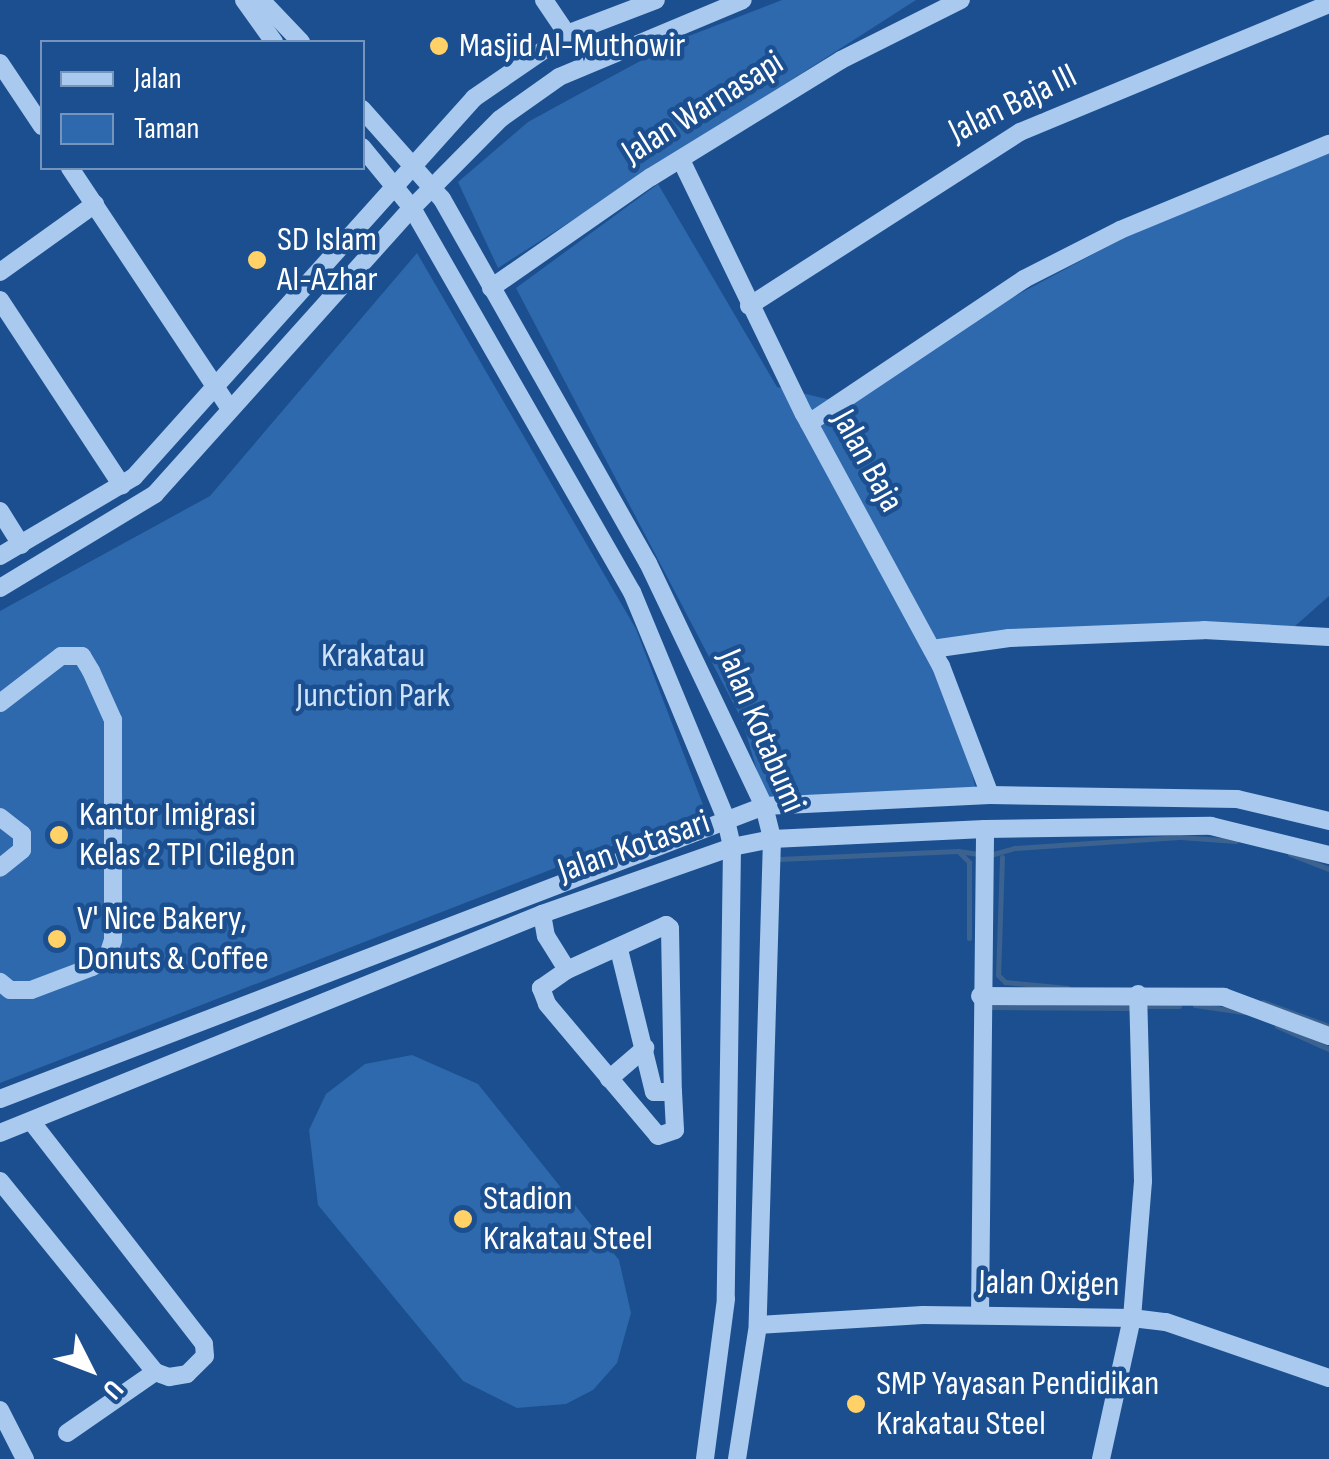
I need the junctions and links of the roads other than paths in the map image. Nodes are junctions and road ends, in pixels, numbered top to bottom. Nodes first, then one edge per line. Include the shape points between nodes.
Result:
1 (544, 0) edge
2 (656, 0) edge
3 (743, 0) edge
4 (961, 0) edge
5 (252, 2) edge
6 (1329, 4) edge
7 (567, 34) junction
8 (273, 40) edge
9 (299, 40) edge
10 (0, 63) edge
11 (365, 112) edge
12 (40, 123) edge
13 (1329, 144) edge
14 (365, 150) edge
15 (412, 162) junction
16 (682, 162) junction
17 (71, 170) edge
18 (393, 182) junction
19 (432, 187) junction
20 (95, 204) junction
21 (412, 208) junction
22 (0, 272) edge
23 (490, 288) junction
24 (0, 300) edge
25 (750, 306) junction
26 (210, 387) junction
27 (230, 410) junction
28 (809, 423) junction
29 (122, 486) junction
30 (0, 512) edge
31 (22, 544) junction
32 (0, 556) edge
33 (0, 588) edge
34 (1327, 632) edge
35 (932, 648) junction
36 (0, 703) edge
37 (990, 795) junction
38 (1237, 799) junction
39 (764, 806) junction
40 (725, 816) junction
41 (0, 817) edge
42 (1329, 822) edge
43 (1233, 829) junction
44 (985, 832) junction
45 (772, 838) junction
46 (732, 847) junction
47 (1329, 854) edge
48 (0, 868) edge
49 (542, 914) junction
50 (619, 949) junction
51 (567, 970) junction
52 (0, 982) edge
53 (980, 996) junction
54 (1138, 1003) junction
55 (1329, 1036) edge
56 (645, 1048) junction
57 (608, 1079) junction
58 (673, 1092) junction
59 (0, 1099) edge
60 (31, 1121) junction
61 (0, 1133) edge
62 (0, 1180) edge
63 (980, 1315) junction
64 (1132, 1318) junction
65 (758, 1325) junction
66 (155, 1372) junction
67 (1329, 1378) edge
68 (0, 1410) edge
69 (67, 1432) dead end
70 (25, 1459) edge
71 (706, 1459) edge
72 (736, 1459) edge
73 (1101, 1459) edge

1 - 7 street
2 - 7 street
3 - 19 street via 559,77 500,119
4 - 16 street, Jalan Warnasapi via 840,60
5 - 8 street
5 - 9 street
6 - 25 street, Jalan Baja III via 1020,132
7 - 15 street via 474,98
10 - 12 street
11 - 15 street, Jalan Kotabumi
13 - 28 street via 1120,230 1024,279
14 - 18 street, Jalan Kotabumi
15 - 18 street
15 - 19 street, Jalan Kotabumi
16 - 23 street, Jalan Warnasapi
16 - 25 street, Jalan Baja
17 - 20 street
18 - 21 street, Jalan Kotabumi
18 - 26 street
19 - 21 street
19 - 23 street, Jalan Kotabumi
20 - 22 street
20 - 26 street
21 - 27 street
21 - 40 street, Jalan Kotabumi via 632,592
23 - 39 street, Jalan Kotabumi via 632,534
24 - 29 street
25 - 28 street, Jalan Baja
26 - 27 street
26 - 29 street
27 - 33 street via 155,494
28 - 35 street, Jalan Baja
29 - 31 street
30 - 31 street
31 - 32 street
34 - 35 street via 1204,630
35 - 37 street, Jalan Baja
36 - 52 street via 61,656 82,656 91,671 113,720 114,920 107,958 92,967 31,990 10,990
37 - 38 street, Jalan Kotasari
37 - 39 street, Jalan Kotasari
38 - 42 street, Jalan Kotasari
38 - 43 street
39 - 40 street, Jalan Kotasari
39 - 45 street, Jalan Kotabumi
40 - 46 street, Jalan Kotabumi
40 - 59 street, Jalan Kotasari
41 - 48 street via 22,834 22,850
43 - 44 street, Jalan Kotasari
43 - 47 street, Jalan Kotasari
44 - 45 street, Jalan Kotasari
44 - 53 street
45 - 46 street, Jalan Kotasari
45 - 65 street, Jalan Kotabumi
46 - 49 street, Jalan Kotasari
46 - 71 street, Jalan Kotabumi via 726,1299
49 - 51 street via 546,936
49 - 60 street, Jalan Kotasari
50 - 51 street
50 - 56 street
50 - 58 street via 666,924 673,933
51 - 57 street via 542,988 547,1004
53 - 54 street
53 - 63 street
54 - 55 street via 1224,998
54 - 64 street via 1145,1125
56 - 57 street
56 - 58 street via 654,1092
57 - 58 street via 658,1136 675,1130
60 - 61 street, Jalan Kotasari
60 - 66 street via 204,1344 205,1356 187,1374 170,1378
62 - 66 street
63 - 64 street, Jalan Oxigen
63 - 65 street, Jalan Oxigen
64 - 67 street, Jalan Oxigen via 1166,1322
64 - 73 street
65 - 72 street, Jalan Kotabumi
66 - 69 street
68 - 70 street

